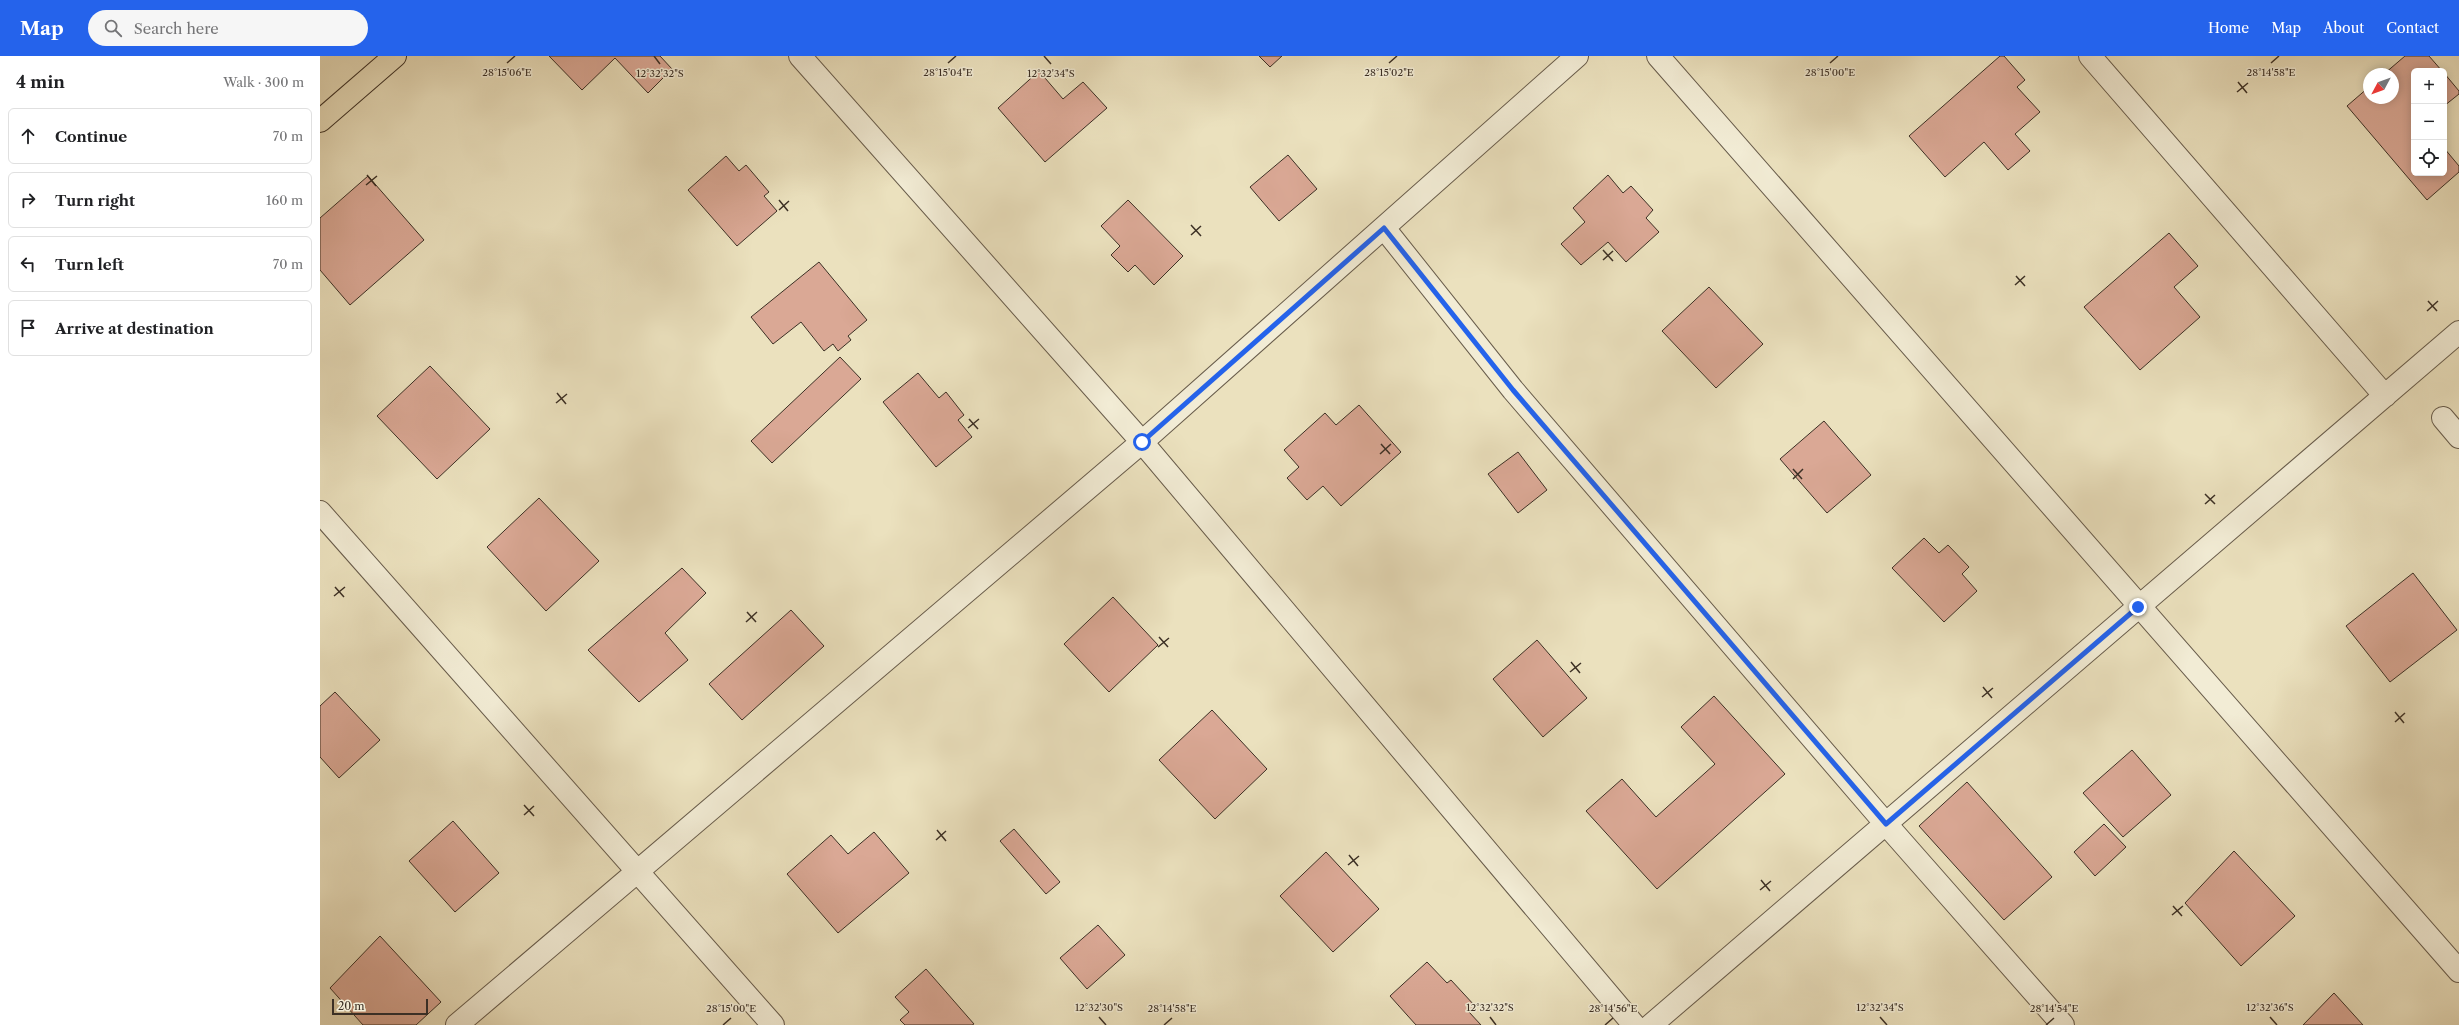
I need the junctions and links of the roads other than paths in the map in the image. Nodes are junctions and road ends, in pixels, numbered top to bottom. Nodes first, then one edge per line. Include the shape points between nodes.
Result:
1 (395, 56) edge
2 (800, 56) edge
3 (1577, 56) edge
4 (1658, 56) edge
5 (2090, 56) edge
6 (320, 122) edge
7 (1384, 228) junction
8 (2459, 332) edge
9 (2385, 396) junction
10 (2443, 418) dead end
11 (2459, 437) edge
12 (1142, 442) junction
13 (320, 512) edge
14 (2138, 607) junction
15 (1886, 824) junction
16 (639, 872) junction
17 (2459, 971) edge
18 (457, 1025) edge
19 (773, 1025) edge
20 (1634, 1025) edge
21 (1651, 1025) edge
22 (2063, 1025) edge

1 - 6 main road
2 - 12 street
3 - 7 street
4 - 14 street
5 - 9 street
7 - 12 street
7 - 15 street via 1513,390
8 - 9 street
9 - 14 street
10 - 11 street
12 - 16 street
12 - 20 street
13 - 16 street
14 - 15 street
14 - 17 street
15 - 21 street
15 - 22 street
16 - 18 street
16 - 19 street

